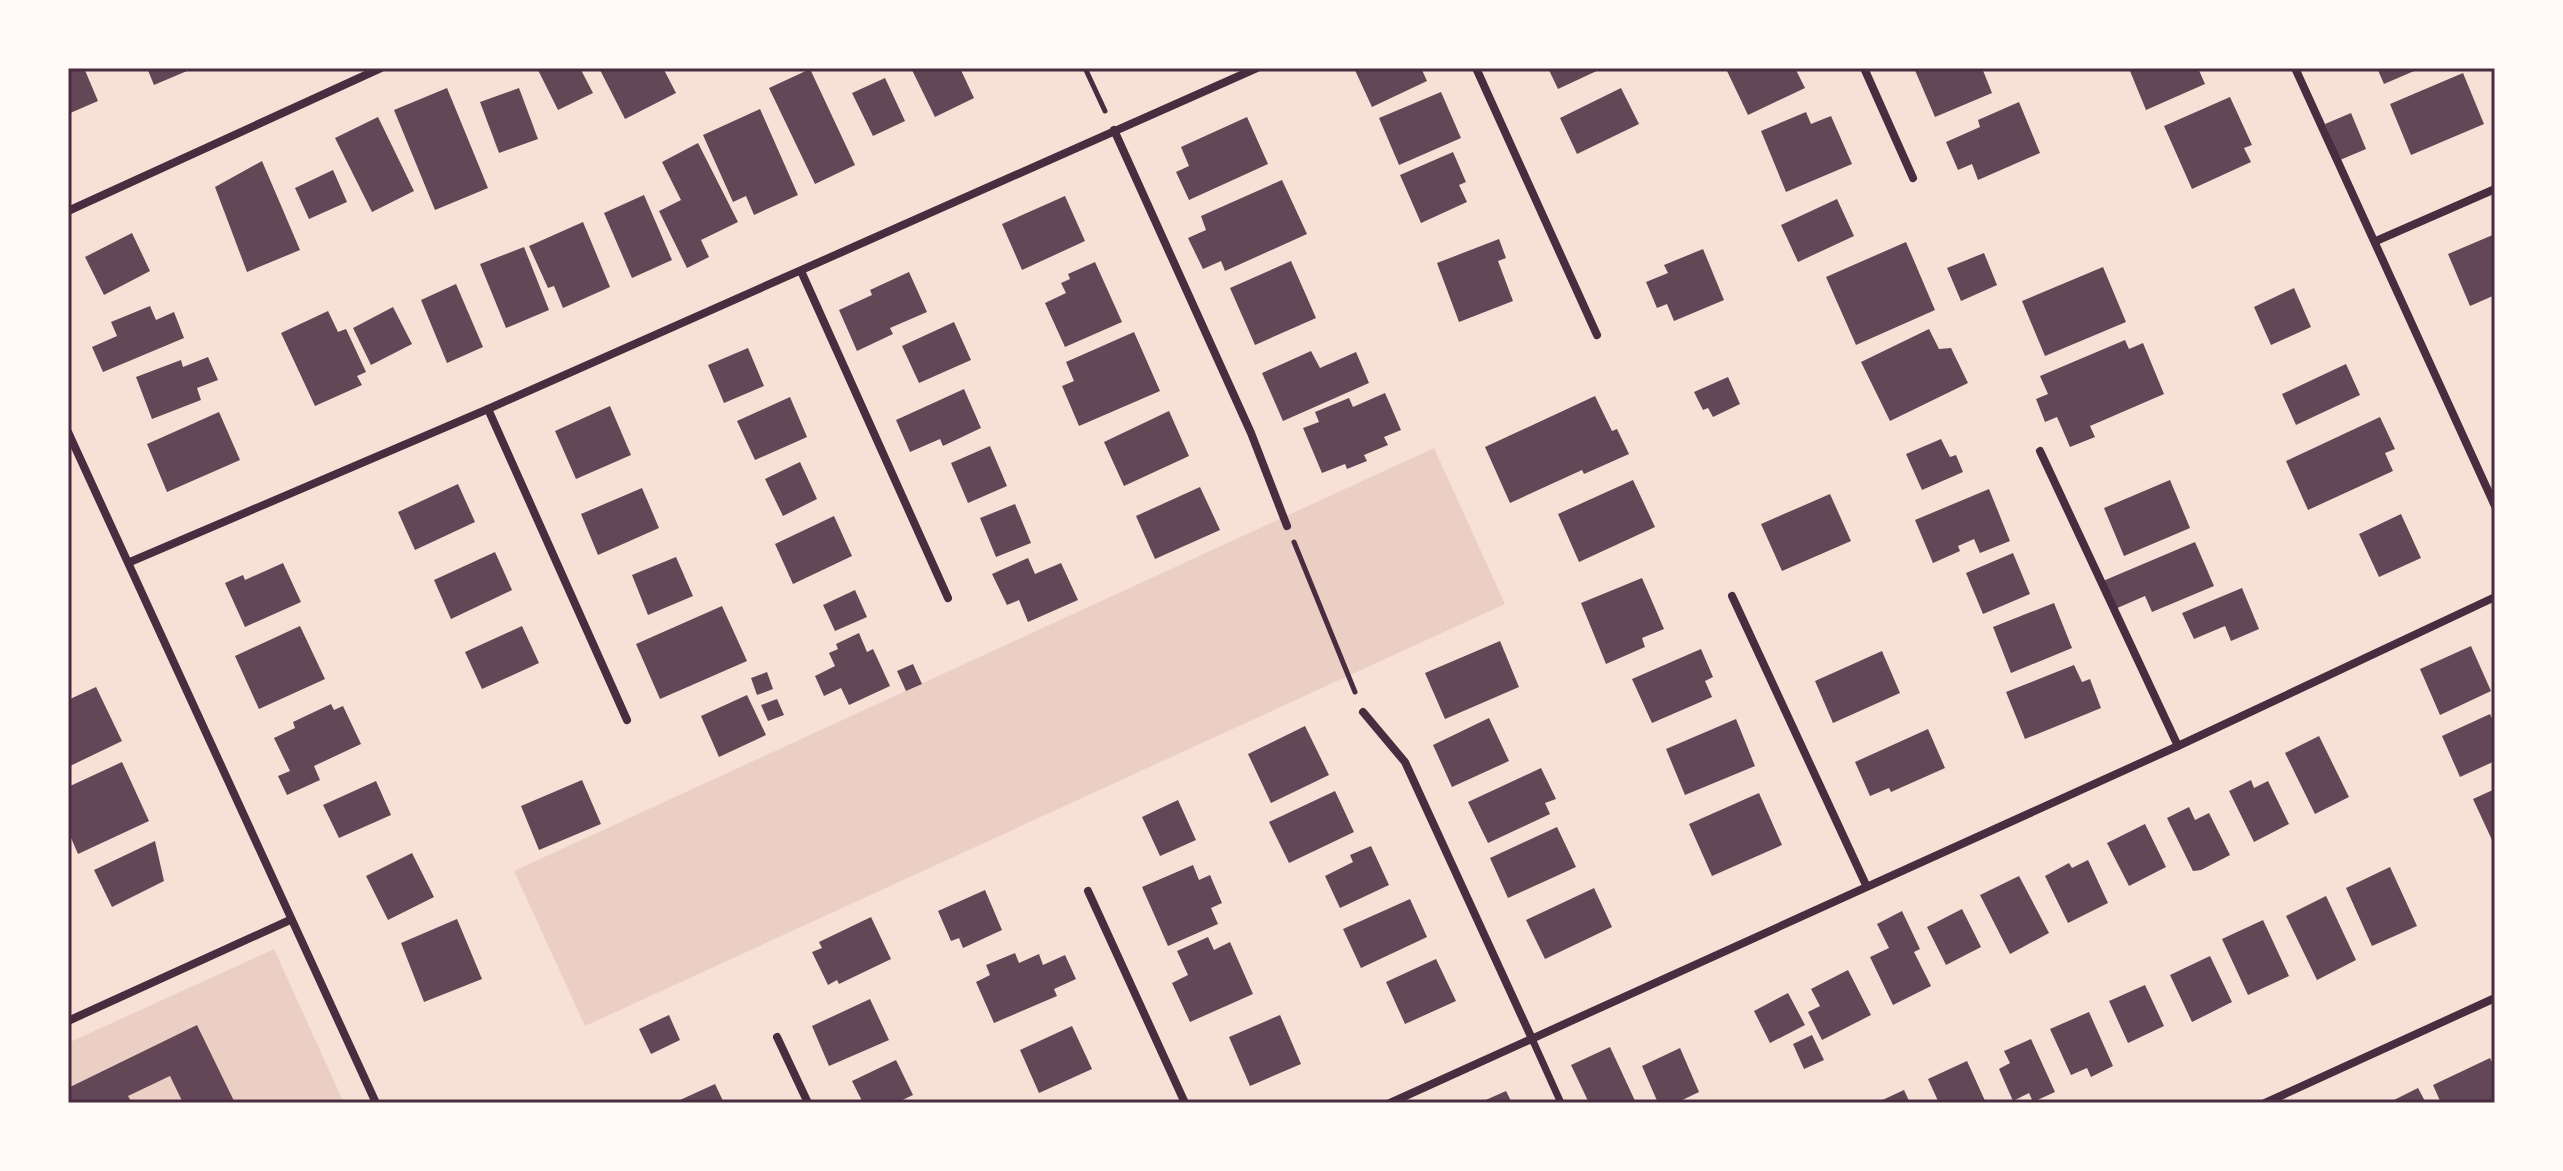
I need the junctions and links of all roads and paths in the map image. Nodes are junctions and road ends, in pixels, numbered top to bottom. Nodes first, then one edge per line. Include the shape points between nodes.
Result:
1 (381, 68) edge
2 (1085, 68) edge
3 (1257, 68) edge
4 (1476, 68) edge
5 (1864, 68) edge
6 (2295, 68) edge
7 (1114, 130) junction
8 (1913, 178) dead end
9 (2495, 189) edge
10 (68, 211) edge
11 (2376, 241) junction
12 (801, 271) junction
13 (1597, 335) dead end
14 (488, 409) junction
15 (68, 432) edge
16 (2040, 451) dead end
17 (2495, 506) edge
18 (1287, 526) joint
19 (130, 562) junction
20 (1732, 596) dead end
21 (2495, 597) edge
22 (948, 598) dead end
23 (1363, 712) joint
24 (627, 720) dead end
25 (2178, 746) junction
26 (1866, 885) junction
27 (1088, 891) dead end
28 (290, 920) junction
29 (2495, 998) edge
30 (68, 1021) edge
31 (777, 1037) dead end
32 (1533, 1041) junction
33 (376, 1103) edge
34 (808, 1103) edge
35 (1185, 1103) edge
36 (1390, 1103) edge
37 (1561, 1103) edge
38 (2265, 1103) edge

1 - 10 street
2 - 7 path
3 - 7 street
4 - 13 street
5 - 8 street
6 - 11 street
7 - 12 street
7 - 18 street via 1251,433
9 - 11 street
11 - 17 street
12 - 14 street
12 - 22 street
14 - 19 street
14 - 24 street
15 - 19 street
16 - 25 street
18 - 23 path
19 - 28 street
20 - 26 street
21 - 25 street
23 - 32 street via 1405,762
25 - 26 street
26 - 32 street
27 - 35 street
28 - 30 street
28 - 33 street
29 - 38 street
31 - 34 street
32 - 36 street
32 - 37 street

